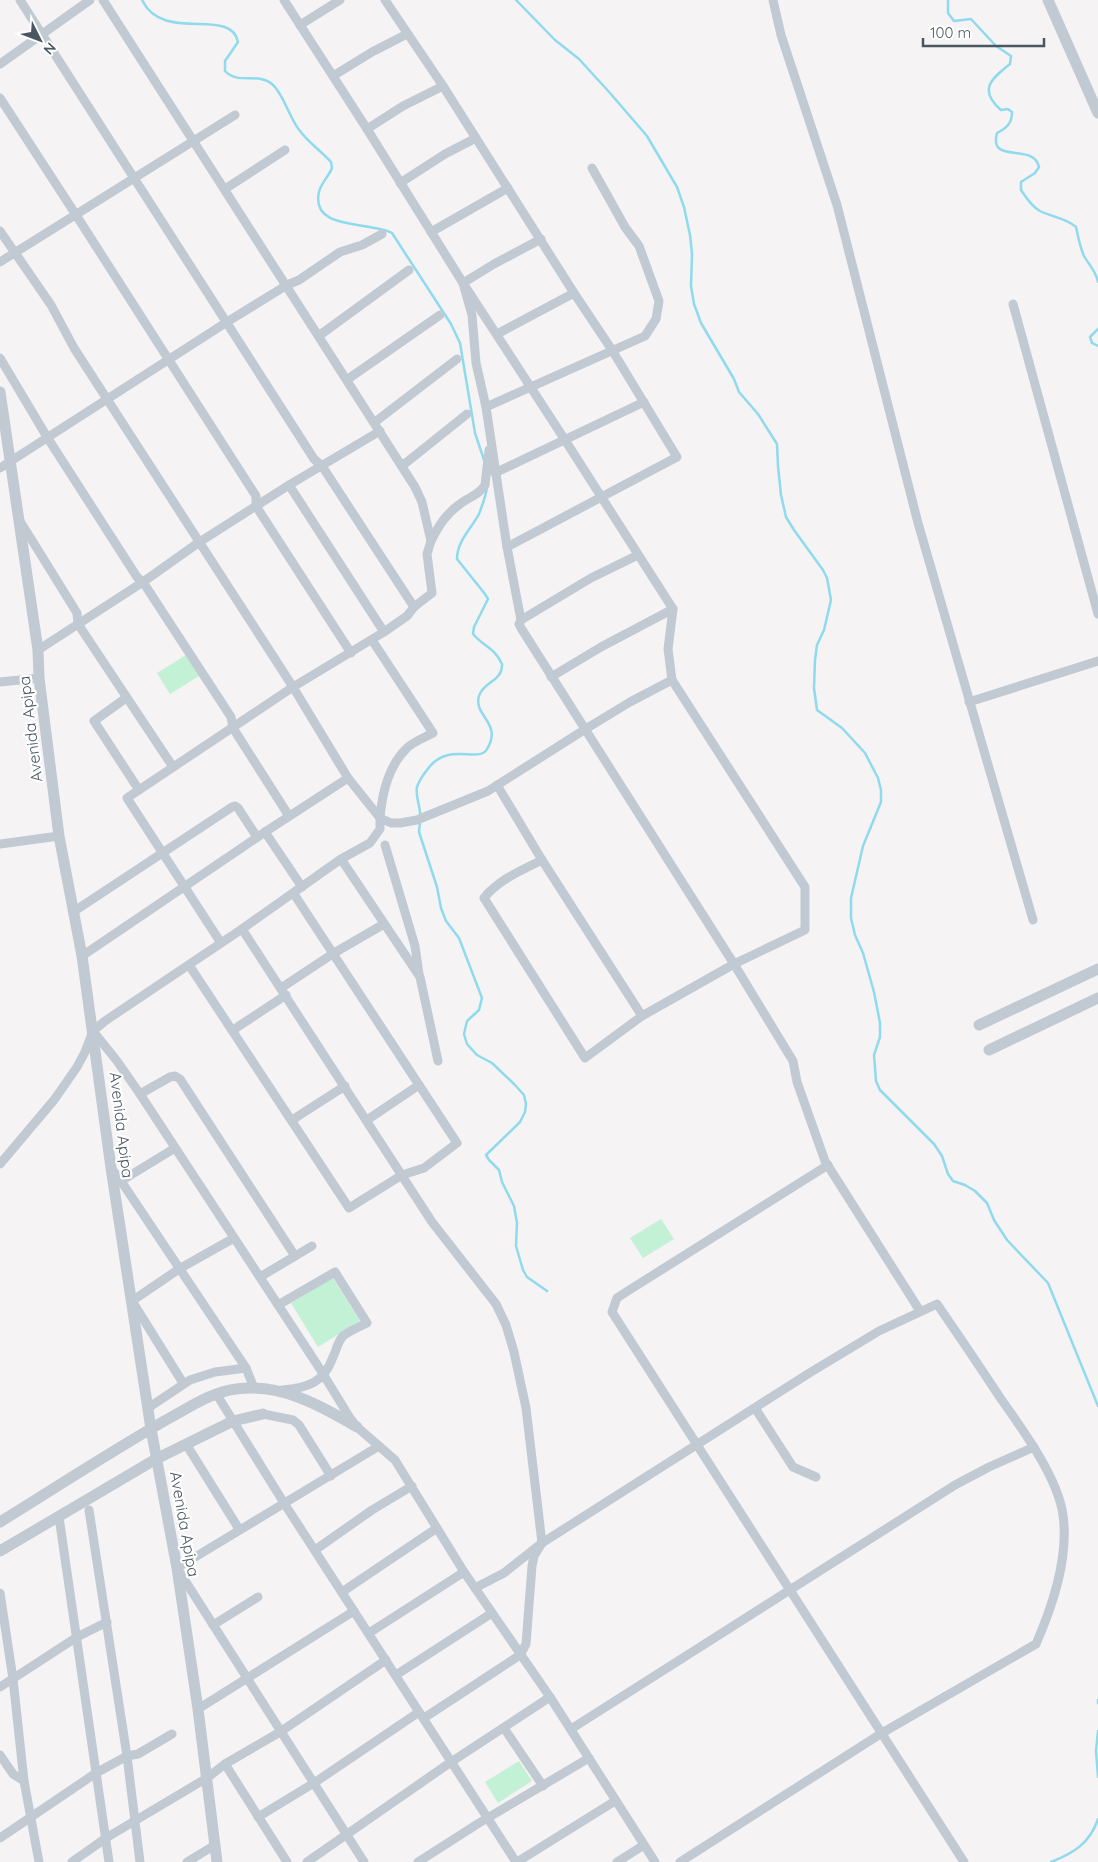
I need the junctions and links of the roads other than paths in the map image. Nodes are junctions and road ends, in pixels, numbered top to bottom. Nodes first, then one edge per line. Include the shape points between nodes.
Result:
1 (20, 0) edge
2 (90, 0) edge
3 (103, 0) edge
4 (284, 0) edge
5 (340, 0) edge
6 (385, 0) edge
7 (773, 0) edge
8 (1048, 0) edge
9 (300, 25) junction
10 (42, 34) junction
11 (407, 34) junction
12 (0, 64) edge
13 (334, 76) junction
14 (443, 86) junction
15 (0, 98) edge
16 (1098, 113) edge
17 (235, 115) dead end
18 (368, 129) junction
19 (476, 138) junction
20 (194, 141) junction
21 (286, 150) dead end
22 (592, 168) dead end
23 (135, 178) junction
24 (400, 183) junction
25 (508, 188) junction
26 (225, 189) junction
27 (76, 215) junction
28 (0, 231) edge
29 (431, 232) junction
30 (382, 234) dead end
31 (541, 239) junction
32 (14, 254) junction
33 (0, 262) edge
34 (410, 270) dead end
35 (463, 283) junction
36 (288, 285) junction
37 (574, 293) junction
38 (1013, 304) dead end
39 (440, 315) dead end
40 (227, 322) junction
41 (497, 334) junction
42 (320, 335) junction
43 (612, 350) junction
44 (0, 358) edge
45 (169, 359) junction
46 (457, 359) dead end
47 (348, 379) junction
48 (532, 388) junction
49 (0, 392) edge
50 (106, 399) junction
51 (644, 402) junction
52 (486, 407) junction
53 (467, 414) dead end
54 (374, 422) junction
55 (380, 431) junction
56 (490, 435) junction
57 (47, 437) junction
58 (566, 440) junction
59 (10, 460) junction
60 (322, 466) junction
61 (402, 466) junction
62 (0, 468) edge
63 (495, 473) junction
64 (289, 485) junction
65 (602, 497) junction
66 (256, 506) junction
67 (19, 518) junction
68 (431, 541) junction
69 (198, 543) junction
70 (507, 547) junction
71 (638, 555) junction
72 (143, 582) junction
73 (414, 607) junction
74 (673, 609) junction
75 (1098, 614) edge
76 (521, 620) junction
77 (78, 624) junction
78 (384, 632) junction
79 (372, 640) junction
80 (38, 650) junction
81 (351, 653) junction
82 (1098, 661) edge
83 (551, 677) junction
84 (39, 678) junction
85 (672, 680) junction
86 (0, 682) edge
87 (293, 688) junction
88 (126, 698) junction
89 (969, 702) junction
90 (232, 728) junction
91 (584, 730) junction
92 (173, 767) junction
93 (348, 778) junction
94 (497, 785) junction
95 (139, 790) junction
96 (289, 816) junction
97 (380, 818) junction
98 (261, 835) junction
99 (59, 836) junction
100 (0, 844) edge
101 (385, 845) dead end
102 (163, 853) junction
103 (341, 859) junction
104 (542, 860) junction
105 (185, 887) junction
106 (302, 887) junction
107 (294, 894) junction
108 (73, 912) junction
109 (1033, 920) dead end
110 (384, 924) junction
111 (242, 929) junction
112 (221, 943) junction
113 (334, 954) junction
114 (82, 956) junction
115 (734, 964) junction
116 (189, 965) junction
117 (1098, 969) edge
118 (420, 977) junction
119 (284, 992) junction
120 (1098, 998) edge
121 (642, 1016) junction
122 (979, 1025) dead end
123 (232, 1030) junction
124 (93, 1032) junction
125 (989, 1050) dead end
126 (438, 1061) dead end
127 (420, 1085) junction
128 (345, 1086) junction
129 (140, 1094) junction
130 (292, 1120) junction
131 (367, 1120) junction
132 (175, 1148) junction
133 (0, 1164) edge
134 (828, 1166) junction
135 (111, 1168) junction
136 (402, 1175) junction
137 (121, 1181) junction
138 (234, 1238) junction
139 (312, 1246) dead end
140 (295, 1256) junction
141 (179, 1269) junction
142 (260, 1277) junction
143 (132, 1302) junction
144 (278, 1305) junction
145 (920, 1311) junction
146 (246, 1368) junction
147 (324, 1376) junction
148 (183, 1383) junction
149 (254, 1388) junction
150 (274, 1391) junction
151 (217, 1395) junction
152 (148, 1408) junction
153 (755, 1408) junction
154 (263, 1414) joint
155 (233, 1422) junction
156 (357, 1427) junction
157 (151, 1429) junction
158 (186, 1444) junction
159 (699, 1444) junction
160 (379, 1446) junction
161 (1034, 1447) junction
162 (156, 1459) junction
163 (331, 1476) junction
164 (816, 1478) dead end
165 (412, 1486) junction
166 (284, 1503) junction
167 (89, 1510) dead end
168 (59, 1517) junction
169 (0, 1522) edge
170 (436, 1528) junction
171 (239, 1529) junction
172 (542, 1542) junction
173 (315, 1550) junction
174 (0, 1551) edge
175 (177, 1568) junction
176 (464, 1572) junction
177 (475, 1588) junction
178 (790, 1590) junction
179 (342, 1592) junction
180 (0, 1593) edge
181 (258, 1597) dead end
182 (354, 1611) junction
183 (492, 1613) junction
184 (107, 1622) junction
185 (213, 1626) junction
186 (369, 1633) junction
187 (78, 1637) junction
188 (520, 1655) junction
189 (386, 1660) junction
190 (396, 1675) junction
191 (247, 1678) junction
192 (13, 1679) junction
193 (0, 1687) edge
194 (550, 1697) junction
195 (198, 1709) junction
196 (421, 1715) junction
197 (504, 1728) junction
198 (571, 1729) junction
199 (280, 1732) junction
200 (882, 1733) junction
201 (172, 1734) dead end
202 (0, 1755) edge
203 (127, 1756) junction
204 (590, 1758) junction
205 (451, 1762) junction
206 (225, 1764) junction
207 (96, 1773) junction
208 (207, 1778) junction
209 (24, 1781) junction
210 (314, 1783) junction
211 (543, 1786) junction
212 (615, 1800) junction
213 (32, 1817) junction
214 (258, 1817) junction
215 (488, 1818) junction
216 (134, 1822) junction
217 (346, 1833) junction
218 (0, 1838) edge
219 (106, 1838) junction
220 (215, 1845) junction
221 (644, 1845) junction
222 (39, 1862) edge
223 (72, 1862) edge
224 (109, 1862) edge
225 (140, 1862) edge
226 (187, 1862) edge
227 (217, 1862) edge
228 (287, 1862) edge
229 (307, 1862) edge
230 (364, 1862) edge
231 (418, 1862) edge
232 (517, 1862) edge
233 (617, 1862) edge
234 (655, 1862) edge
235 (680, 1862) edge
236 (964, 1862) edge

1 - 10 street
2 - 10 street
3 - 20 street
4 - 9 street
5 - 9 street
6 - 11 street
7 - 89 street via 836,205 918,523
8 - 16 street
9 - 13 street
10 - 12 street
10 - 23 street
11 - 13 street
11 - 14 street
13 - 18 street
14 - 18 street via 403,106
14 - 19 street
15 - 27 street
17 - 20 street
18 - 24 street
19 - 24 street
19 - 25 street
20 - 23 street
20 - 26 street
21 - 26 street
22 - 43 street via 639,246 659,301 656,319 646,336
23 - 27 street
23 - 40 street
24 - 29 street
25 - 29 street
25 - 31 street
26 - 36 street
27 - 32 street
27 - 45 street
28 - 32 street
29 - 35 street
30 - 36 street via 340,252
31 - 35 street
31 - 37 street
32 - 33 street
32 - 50 street via 51,306
34 - 42 street
35 - 41 street
35 - 52 street via 472,315 476,363
36 - 40 street
36 - 42 street
37 - 41 street
37 - 43 street
38 - 75 street
39 - 47 street
40 - 45 street
40 - 60 street via 314,459
41 - 48 street
42 - 47 street
43 - 48 street
43 - 51 street
44 - 57 street
45 - 50 street
45 - 66 street via 256,496
46 - 54 street
47 - 54 street
48 - 52 street
48 - 58 street
49 - 59 street, Avenida Apipa
50 - 57 street
50 - 69 street
51 - 58 street
51 - 65 street via 678,457
52 - 56 street
53 - 61 street
54 - 55 street
55 - 60 street
55 - 61 street
56 - 63 street
56 - 68 street via 485,485 441,521
57 - 59 street
57 - 72 street
58 - 63 street
58 - 65 street
59 - 62 street
59 - 67 street, Avenida Apipa
60 - 64 street
60 - 73 street
61 - 68 street via 420,494
63 - 70 street
64 - 66 street
64 - 78 street
65 - 70 street
65 - 71 street
66 - 69 street
66 - 81 street
67 - 77 street via 77,613
67 - 80 street, Avenida Apipa
68 - 73 street via 427,554 432,594
69 - 72 street
69 - 87 street
70 - 76 street
71 - 74 street
71 - 76 street via 591,578
72 - 77 street
72 - 90 street via 231,718
73 - 78 street
74 - 83 street via 601,646
74 - 85 street via 668,649
76 - 83 street via 520,628
77 - 80 street
77 - 88 street
78 - 79 street
79 - 81 street
79 - 97 street via 433,733 410,745 400,757 382,795
80 - 84 street, Avenida Apipa
81 - 87 street
82 - 89 street
83 - 91 street
84 - 86 street
84 - 99 street, Avenida Apipa
85 - 91 street
85 - 115 street via 805,887 806,930
87 - 90 street
87 - 93 street
88 - 92 street
88 - 95 street via 94,720
89 - 109 street
90 - 92 street
90 - 96 street
91 - 94 street
91 - 115 street
92 - 95 street
93 - 96 street
93 - 97 street
94 - 97 street via 416,820 391,823
94 - 104 street
95 - 102 street via 127,798
96 - 98 street
97 - 103 street via 376,837
98 - 102 street via 235,806
98 - 105 street
98 - 106 street
99 - 100 street
99 - 108 street, Avenida Apipa
101 - 118 street via 415,946
102 - 105 street
102 - 108 street
103 - 106 street
103 - 110 street
104 - 121 street
104 - 121 street via 502,882 484,898 585,1058
105 - 112 street
105 - 114 street
106 - 107 street
107 - 111 street
107 - 113 street
108 - 114 street, Avenida Apipa
110 - 113 street
110 - 118 street
111 - 112 street
111 - 119 street
112 - 116 street
113 - 119 street
113 - 127 street
114 - 124 street, Avenida Apipa
115 - 121 street
115 - 134 street via 793,1061 797,1082
116 - 123 street
116 - 124 street via 114,1014
117 - 122 street
118 - 126 street
119 - 123 street
119 - 128 street
120 - 125 street
123 - 130 street
124 - 129 street
124 - 133 street via 77,1068
124 - 135 street, Avenida Apipa
127 - 131 street
127 - 136 street via 457,1143 424,1168
128 - 130 street
128 - 131 street
129 - 132 street
129 - 140 street via 170,1077 180,1079
130 - 136 street via 349,1208
131 - 136 street
132 - 137 street
132 - 138 street
134 - 145 street
134 - 159 street via 630,1289 613,1305 612,1312
135 - 137 street
135 - 143 street, Avenida Apipa
136 - 172 street via 432,1222 496,1304 506,1324 527,1416
137 - 141 street
138 - 141 street
138 - 142 street
139 - 140 street
140 - 142 street
141 - 143 street
141 - 146 street
142 - 144 street
143 - 148 street
143 - 152 street, Avenida Apipa
144 - 147 street
144 - 147 street via 335,1272 366,1323 339,1341
145 - 153 street via 879,1332
145 - 161 street via 937,1304
146 - 148 street via 215,1372
146 - 149 street
147 - 150 street via 304,1388
147 - 156 street
148 - 152 street
149 - 150 street
149 - 151 street via 234,1389
150 - 156 street via 319,1404
151 - 155 street
151 - 157 street
152 - 157 street, Avenida Apipa
153 - 159 street
153 - 164 street via 793,1467
154 - 155 street
154 - 163 street via 293,1420 299,1425
155 - 158 street
155 - 166 street
156 - 160 street
157 - 162 street, Avenida Apipa
157 - 169 street
158 - 162 street
158 - 171 street
159 - 172 street
159 - 178 street
160 - 163 street
160 - 165 street via 395,1460
161 - 178 street via 955,1485
161 - 200 street via 1057,1493 1065,1536 1055,1589 1036,1644
162 - 168 street
162 - 175 street, Avenida Apipa
163 - 166 street
165 - 170 street
165 - 173 street
166 - 171 street
166 - 173 street
167 - 184 street
168 - 174 street
168 - 187 street
170 - 176 street
170 - 179 street
171 - 175 street
172 - 177 street via 504,1572
172 - 188 street via 532,1566 527,1637 525,1650
173 - 179 street
175 - 185 street
175 - 195 street, Avenida Apipa
176 - 177 street
176 - 186 street
177 - 183 street
178 - 198 street
178 - 200 street
179 - 182 street
180 - 192 street
181 - 185 street
182 - 186 street
182 - 191 street
183 - 188 street
183 - 190 street
184 - 187 street
184 - 203 street
185 - 191 street
186 - 189 street
187 - 192 street
187 - 207 street
188 - 194 street
188 - 196 street
189 - 190 street
189 - 199 street
190 - 196 street
191 - 195 street
191 - 199 street
192 - 193 street
192 - 209 street
194 - 197 street
194 - 198 street
195 - 208 street, Avenida Apipa
196 - 205 street
196 - 210 street
197 - 205 street
197 - 211 street
198 - 204 street
199 - 206 street
199 - 210 street
200 - 235 street
200 - 236 street
201 - 203 street via 138,1754
202 - 209 street via 13,1774
203 - 207 street
203 - 216 street
204 - 211 street
204 - 212 street
205 - 215 street
205 - 217 street
206 - 208 street
206 - 214 street
207 - 213 street
207 - 219 street
208 - 216 street
208 - 220 street, Avenida Apipa
209 - 213 street
210 - 214 street
210 - 217 street
211 - 215 street
212 - 221 street
212 - 232 street
213 - 218 street
213 - 222 street
214 - 228 street
215 - 231 street
215 - 232 street
216 - 219 street
216 - 225 street
217 - 229 street
217 - 230 street
219 - 223 street
219 - 224 street
220 - 226 street
220 - 227 street, Avenida Apipa
221 - 233 street
221 - 234 street

